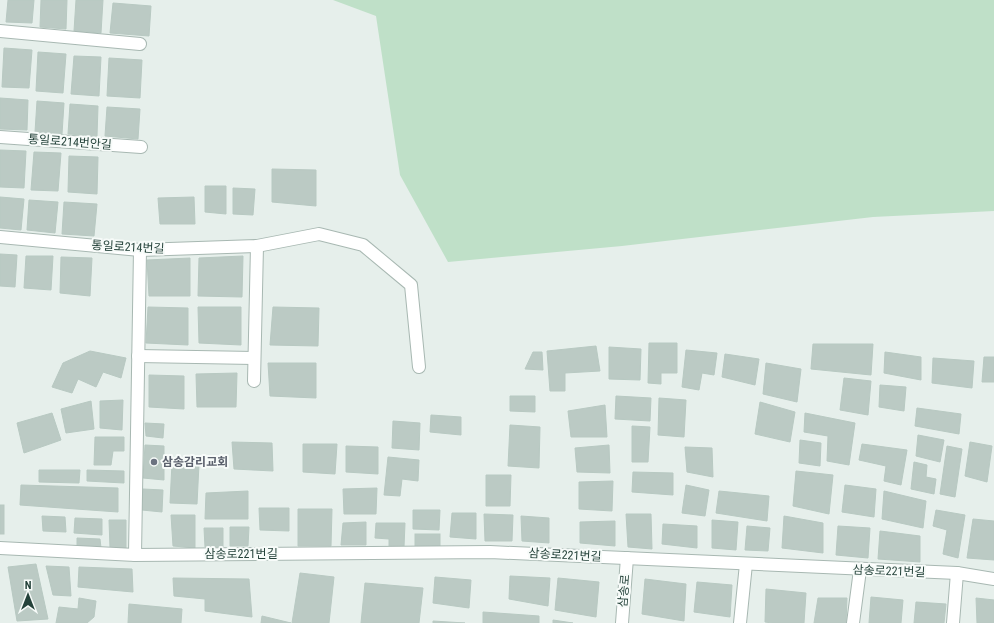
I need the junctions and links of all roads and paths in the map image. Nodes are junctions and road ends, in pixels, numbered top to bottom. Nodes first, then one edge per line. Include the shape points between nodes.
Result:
1 (0, 31) edge
2 (140, 44) dead end
3 (0, 137) edge
4 (141, 147) dead end
5 (0, 237) edge
6 (257, 246) junction
7 (140, 250) junction
8 (138, 356) junction
9 (254, 358) junction
10 (418, 367) dead end
11 (254, 381) dead end
12 (0, 548) edge
13 (135, 555) junction
14 (627, 558) junction
15 (746, 564) junction
16 (860, 570) junction
17 (957, 573) junction
18 (994, 579) edge
19 (622, 623) edge
20 (740, 623) edge
21 (854, 623) edge
22 (953, 623) edge

1 - 2 street
3 - 4 street, 통일로214번안길
5 - 7 street, 통일로214번길
6 - 7 street, 통일로214번길
6 - 9 street
6 - 10 street, 통일로214번길 via 319,234 363,245 411,285
7 - 8 street
8 - 9 street
8 - 13 street
9 - 11 street
12 - 13 street, 삼송로221번길
13 - 14 street, 삼송로221번길 via 490,552
14 - 15 street, 삼송로221번길
14 - 19 street, 삼송로
15 - 16 street, 삼송로221번길
15 - 20 street
16 - 17 street, 삼송로221번길
16 - 21 street
17 - 18 street, 삼송로221번길
17 - 22 street

